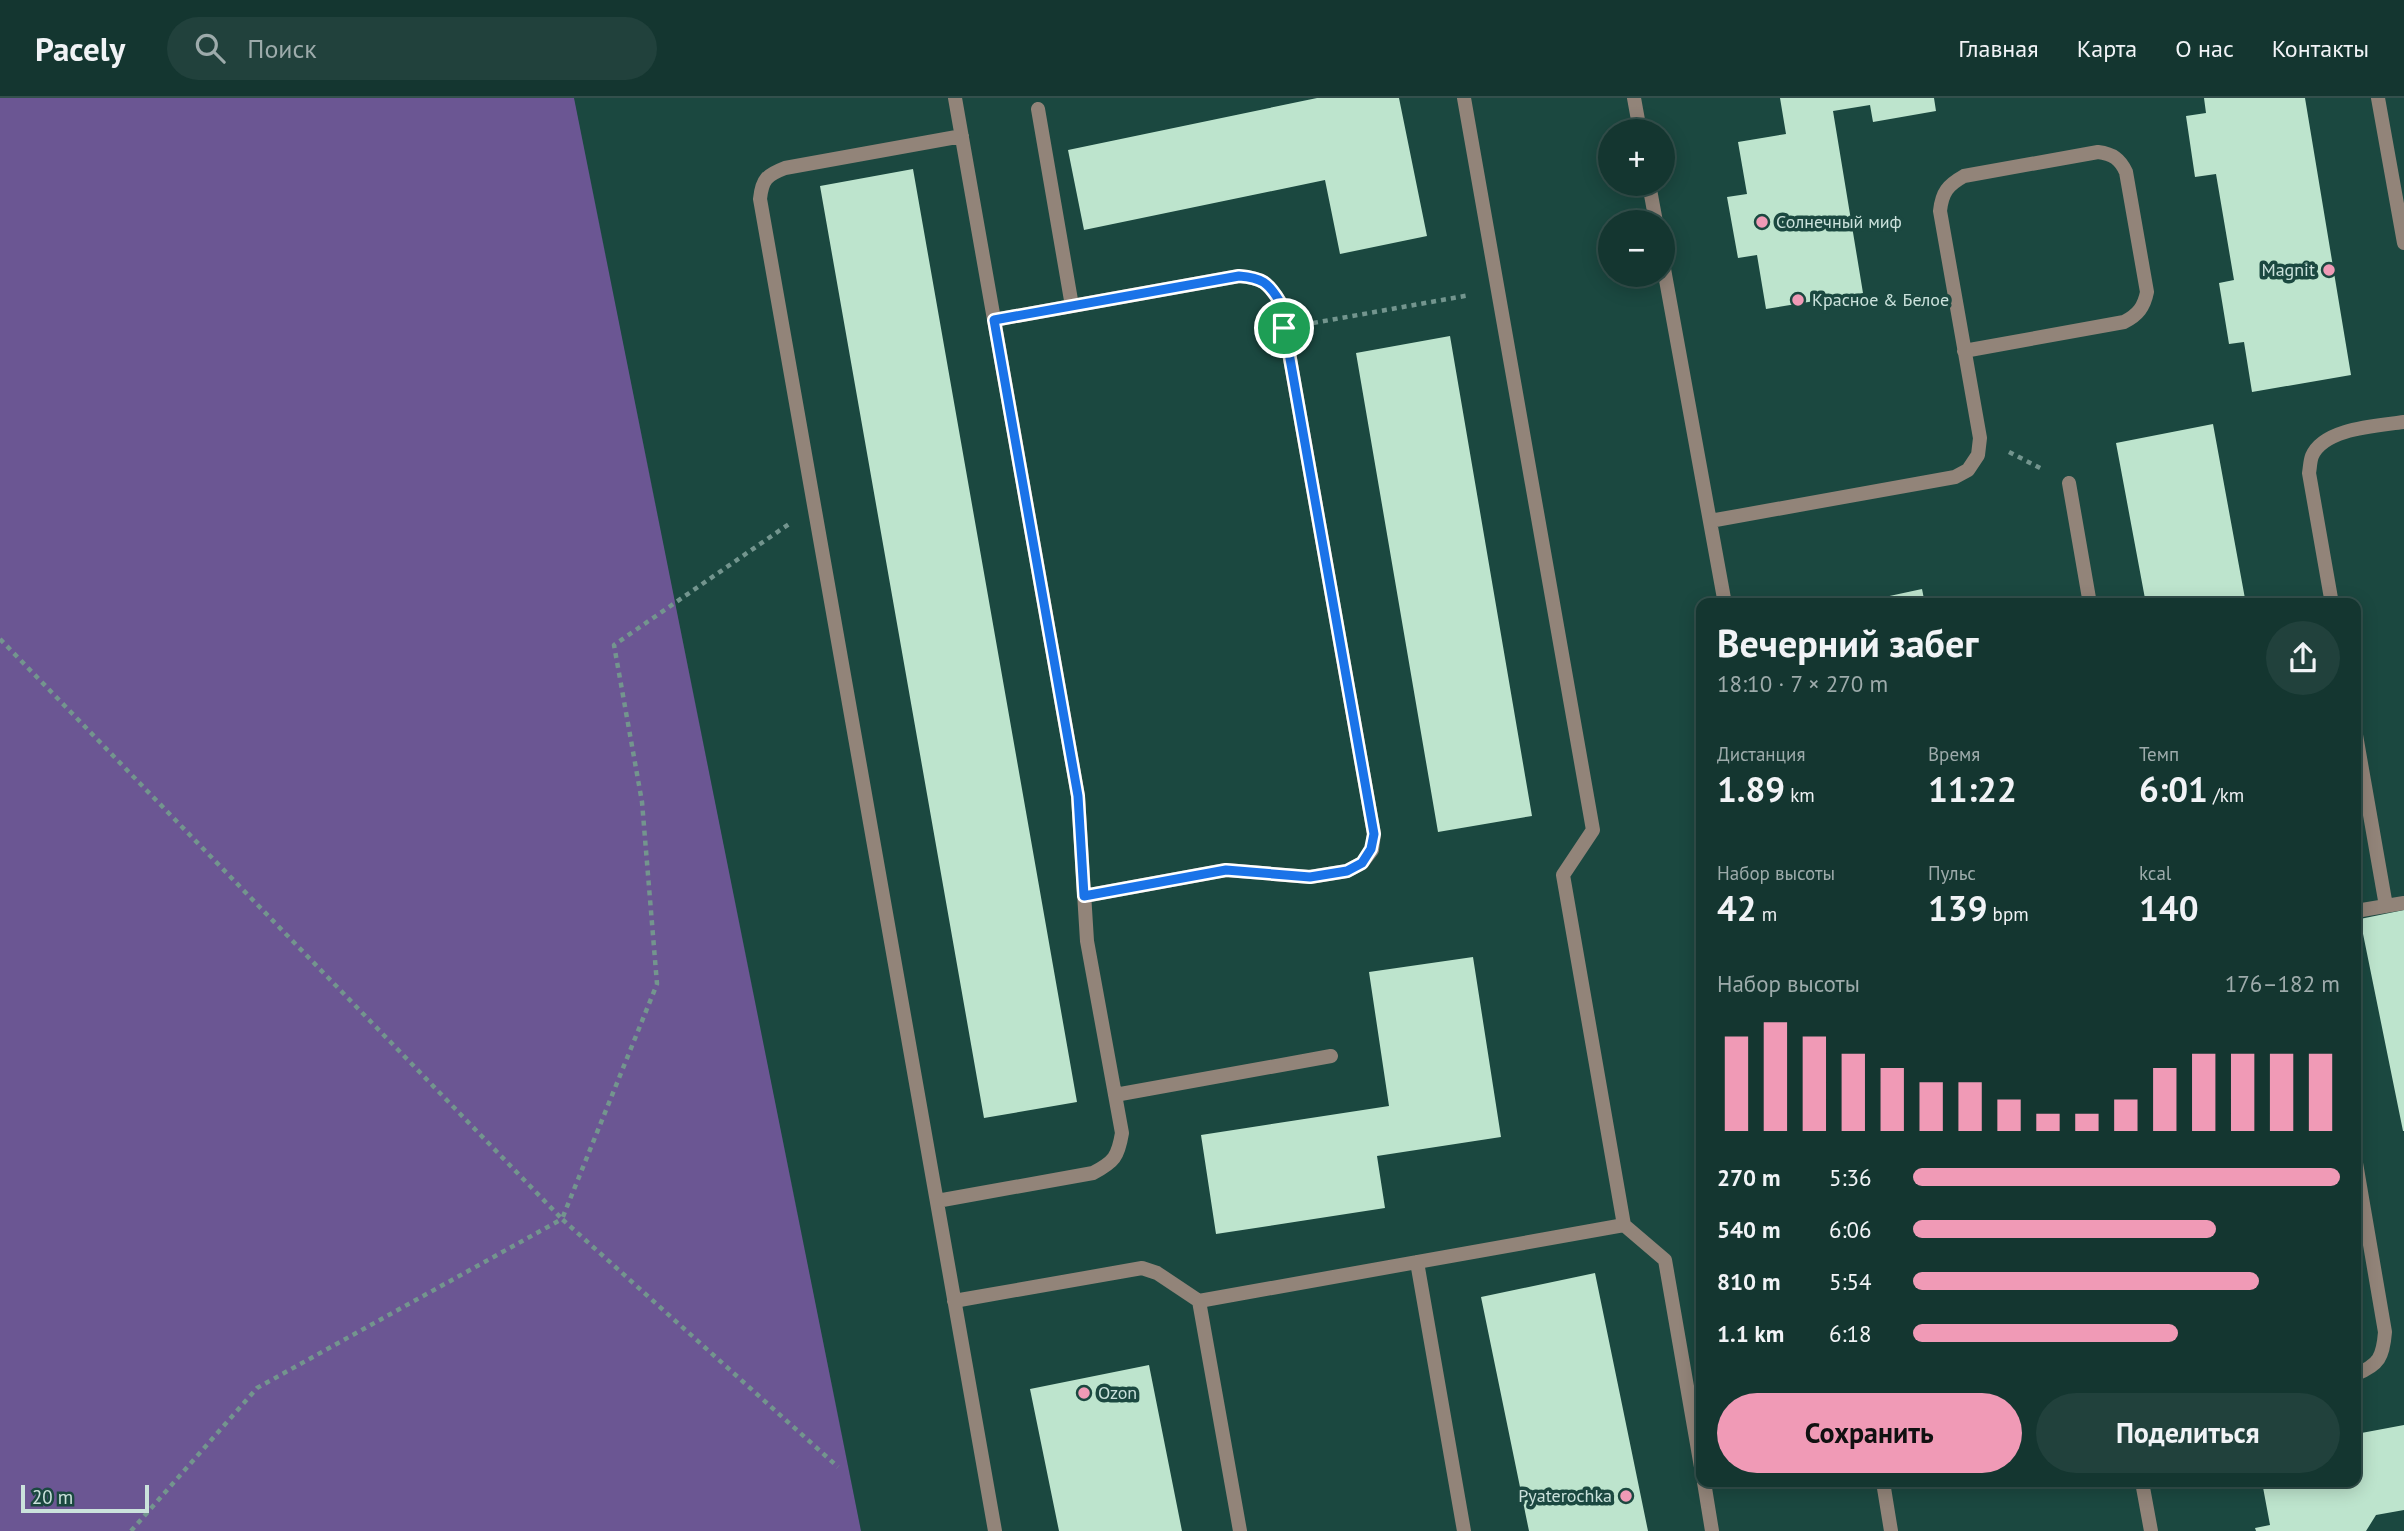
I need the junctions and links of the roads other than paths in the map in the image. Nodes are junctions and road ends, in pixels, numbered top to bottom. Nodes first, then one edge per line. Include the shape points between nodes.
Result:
1 (955, 98) edge
2 (1464, 98) edge
3 (1634, 98) edge
4 (2378, 98) edge
5 (1038, 109) dead end
6 (1638, 119) edge
7 (961, 136) junction
8 (2404, 243) edge
9 (1667, 287) edge
10 (1072, 306) junction
11 (994, 320) junction
12 (1964, 351) junction
13 (2404, 422) edge
14 (2069, 483) road end
15 (1710, 521) junction
16 (1724, 598) edge
17 (2089, 598) edge
18 (2331, 598) edge
19 (2361, 764) edge
20 (1084, 896) junction
21 (2404, 903) edge
22 (2386, 906) junction
23 (2361, 910) edge
24 (1331, 1056) dead end
25 (1115, 1095) junction
26 (2361, 1192) edge
27 (936, 1201) junction
28 (1624, 1225) junction
29 (1417, 1262) junction
30 (954, 1301) junction
31 (1199, 1301) junction
32 (2361, 1372) edge
33 (1696, 1438) edge
34 (1705, 1487) edge
35 (1883, 1487) edge
36 (2143, 1487) edge
37 (995, 1531) edge
38 (1240, 1531) edge
39 (1464, 1531) edge
40 (1712, 1531) edge
41 (1891, 1531) edge
42 (2151, 1531) edge

1 - 7 lane
2 - 28 lane via 1593,830 1563,875
3 - 6 lane
4 - 8 lane
5 - 10 lane
7 - 11 lane
7 - 27 lane via 785,167 761,185 760,199
9 - 15 lane
10 - 11 lane
10 - 20 lane via 1239,276 1257,277 1280,302 1374,834 1362,863 1347,871 1310,877 1226,870
11 - 20 lane via 1078,796
12 - 12 lane via 1940,211 1941,196 1949,184 1964,176 2098,152 2121,161 2147,292 2136,316
12 - 15 lane via 1980,438 1978,455 1968,470 1955,477
13 - 18 lane via 2339,433 2320,444 2312,457 2309,473
14 - 17 lane
15 - 16 lane
19 - 22 lane
20 - 25 lane via 1087,941
21 - 22 lane
22 - 23 lane
24 - 25 lane
25 - 27 lane via 1122,1133 1119,1152 1093,1174
26 - 32 lane via 2385,1332 2376,1364
27 - 30 lane
28 - 29 lane
28 - 33 lane via 1665,1260
29 - 31 lane
29 - 39 lane
30 - 31 lane via 1142,1268 1164,1276
30 - 37 lane
31 - 38 lane
34 - 40 lane
35 - 41 lane
36 - 42 lane

